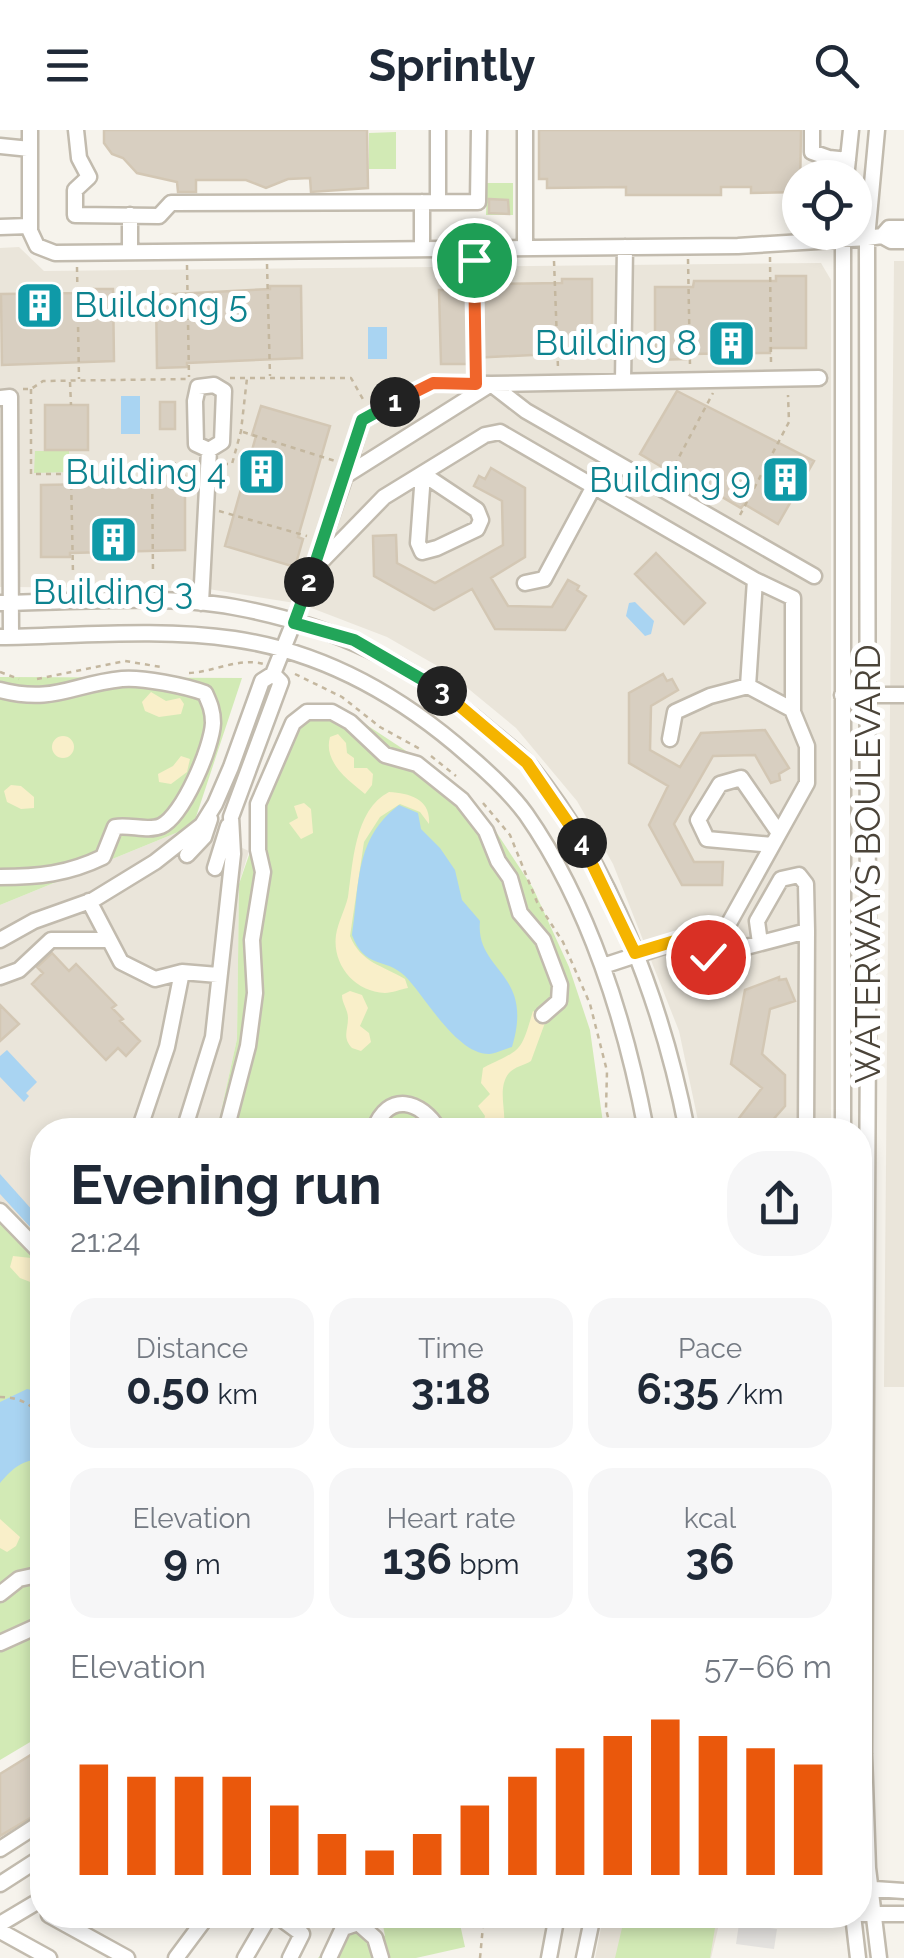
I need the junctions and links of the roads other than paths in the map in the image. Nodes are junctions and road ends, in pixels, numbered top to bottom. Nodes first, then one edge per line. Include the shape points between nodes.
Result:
1 (30, 130) edge
2 (41, 130) edge
3 (76, 130) edge
4 (438, 130) edge
5 (479, 130) edge
6 (524, 130) edge
7 (812, 130) edge
8 (852, 130) edge
9 (876, 130) edge
10 (0, 146) edge
11 (30, 149) junction
12 (848, 160) joint
13 (430, 202) junction
14 (130, 215) junction
15 (0, 226) edge
16 (29, 226) junction
17 (904, 228) edge
18 (874, 237) junction
19 (904, 241) edge
20 (782, 242) edge
21 (625, 246) junction
22 (422, 248) junction
23 (525, 248) junction
24 (842, 250) edge
25 (130, 252) junction
26 (819, 378) dead end
27 (623, 382) junction
28 (483, 384) junction
29 (0, 398) edge
30 (208, 450) dead end
31 (5, 454) edge
32 (346, 470) junction
33 (423, 474) junction
34 (594, 486) junction
35 (360, 520) junction
36 (329, 523) junction
37 (314, 570) junction
38 (814, 576) dead end
39 (755, 580) junction
40 (524, 583) dead end
41 (5, 602) edge
42 (201, 603) junction
43 (294, 623) junction
44 (5, 637) edge
45 (284, 649) junction
46 (273, 674) junction
47 (748, 686) junction
48 (0, 690) edge
49 (842, 694) junction
50 (868, 694) junction
51 (904, 695) edge
52 (793, 710) junction
53 (670, 738) dead end
54 (204, 826) junction
55 (229, 839) junction
56 (775, 839) junction
57 (187, 855) dead end
58 (215, 868) dead end
59 (0, 877) edge
60 (90, 901) junction
61 (807, 932) junction
62 (698, 934) junction
63 (0, 940) edge
64 (110, 940) junction
65 (760, 944) junction
66 (635, 953) junction
67 (603, 966) junction
68 (182, 972) junction
69 (218, 975) junction
70 (0, 977) edge
71 (543, 1016) dead end
72 (143, 1118) edge
73 (188, 1118) edge
74 (229, 1118) edge
75 (381, 1118) edge
76 (432, 1118) edge
77 (644, 1118) edge
78 (684, 1118) edge
79 (806, 1118) edge
80 (843, 1118) edge
81 (866, 1118) edge
82 (0, 1211) edge
83 (30, 1242) edge
84 (30, 1577) edge
85 (0, 1594) edge
86 (30, 1629) edge
87 (0, 1643) edge
88 (30, 1830) edge
89 (0, 1849) edge
90 (30, 1865) edge
91 (0, 1884) edge
92 (872, 1889) edge
93 (904, 1891) edge
94 (30, 1913) edge
95 (872, 1914) edge
96 (904, 1914) edge
97 (0, 1927) edge
98 (76, 1928) edge
99 (198, 1928) edge
100 (265, 1928) edge
101 (293, 1928) edge
102 (343, 1928) edge
103 (365, 1928) edge
104 (555, 1928) edge
105 (590, 1928) edge
106 (854, 1928) edge
107 (871, 1928) edge
108 (49, 1958) edge
109 (127, 1958) edge
110 (176, 1958) edge
111 (245, 1958) edge
112 (290, 1958) edge
113 (329, 1958) edge
114 (381, 1958) edge
115 (550, 1958) edge
116 (584, 1958) edge
117 (858, 1958) edge
118 (879, 1958) edge

1 - 11 street
2 - 11 street
3 - 14 street via 89,178 75,190 75,215
4 - 13 street
5 - 13 street via 478,202
6 - 23 street
7 - 12 street via 812,152
8 - 12 street
9 - 18 street, WATERWAYS BOULEVARD
10 - 11 street
11 - 16 street
13 - 14 street via 171,202 159,216
13 - 22 street
14 - 25 street
15 - 16 street
16 - 25 street via 37,246 55,253
17 - 18 street
18 - 19 street
18 - 50 street, WATERWAYS BOULEVARD
20 - 21 street
21 - 23 street
21 - 27 street
22 - 23 street
22 - 25 street
24 - 49 street, WATERWAYS BOULEVARD
26 - 27 street
27 - 28 street
28 - 32 street
28 - 32 street via 433,383 362,420
28 - 38 street
29 - 31 street via 10,397
30 - 42 street
31 - 41 street
32 - 36 street
33 - 33 street via 418,543 422,552 477,529 480,520 476,510
33 - 34 street via 500,432
33 - 35 street
34 - 39 street
34 - 40 street via 544,579
35 - 36 street
35 - 37 street
36 - 37 street
37 - 43 street
39 - 47 street
39 - 52 street via 793,598
41 - 42 street
41 - 44 street
42 - 43 street
43 - 45 street
43 - 66 street via 354,640 429,681 527,763 573,826
44 - 45 street via 190,636
45 - 46 street
45 - 67 street via 361,678 412,708 487,772 524,812 552,858
46 - 54 street via 262,681
46 - 55 street via 281,682
47 - 52 street
47 - 53 street via 675,712
48 - 59 street via 47,696 125,678 151,680 205,693 213,728 173,818 152,828 115,827 103,857 82,867
49 - 50 street
49 - 80 street, WATERWAYS BOULEVARD
50 - 51 street
50 - 81 street, WATERWAYS BOULEVARD
52 - 56 street via 807,746 808,783
54 - 55 street
54 - 57 street via 204,836
54 - 60 street
55 - 58 street
55 - 69 street
56 - 56 street via 742,778 720,784 698,820 707,839
56 - 62 street via 728,925
60 - 63 street
60 - 64 street
61 - 65 street
61 - 65 street via 806,884 788,875 757,920
61 - 79 street
62 - 65 street via 708,957
62 - 66 street
64 - 68 street via 122,962 155,978
64 - 70 street via 51,940 19,970
66 - 67 street
66 - 78 street
67 - 77 street
68 - 69 street
68 - 72 street
69 - 73 street via 213,1037
71 - 74 street via 558,1001 560,986 543,940 520,913 486,831 462,800 417,764 385,755 350,722 332,712 307,712 293,723 258,804 263,872 252,940 255,993
75 - 76 street via 398,1104
82 - 83 street
84 - 85 street
86 - 87 street
88 - 89 street
90 - 91 street
92 - 93 street
94 - 97 street
95 - 96 street
97 - 108 street
98 - 109 street
99 - 110 street
100 - 111 street
101 - 112 street via 302,1934
102 - 113 street
103 - 114 street via 376,1938
104 - 115 street
105 - 116 street
106 - 117 street
107 - 118 street, WATERWAYS BOULEVARD

